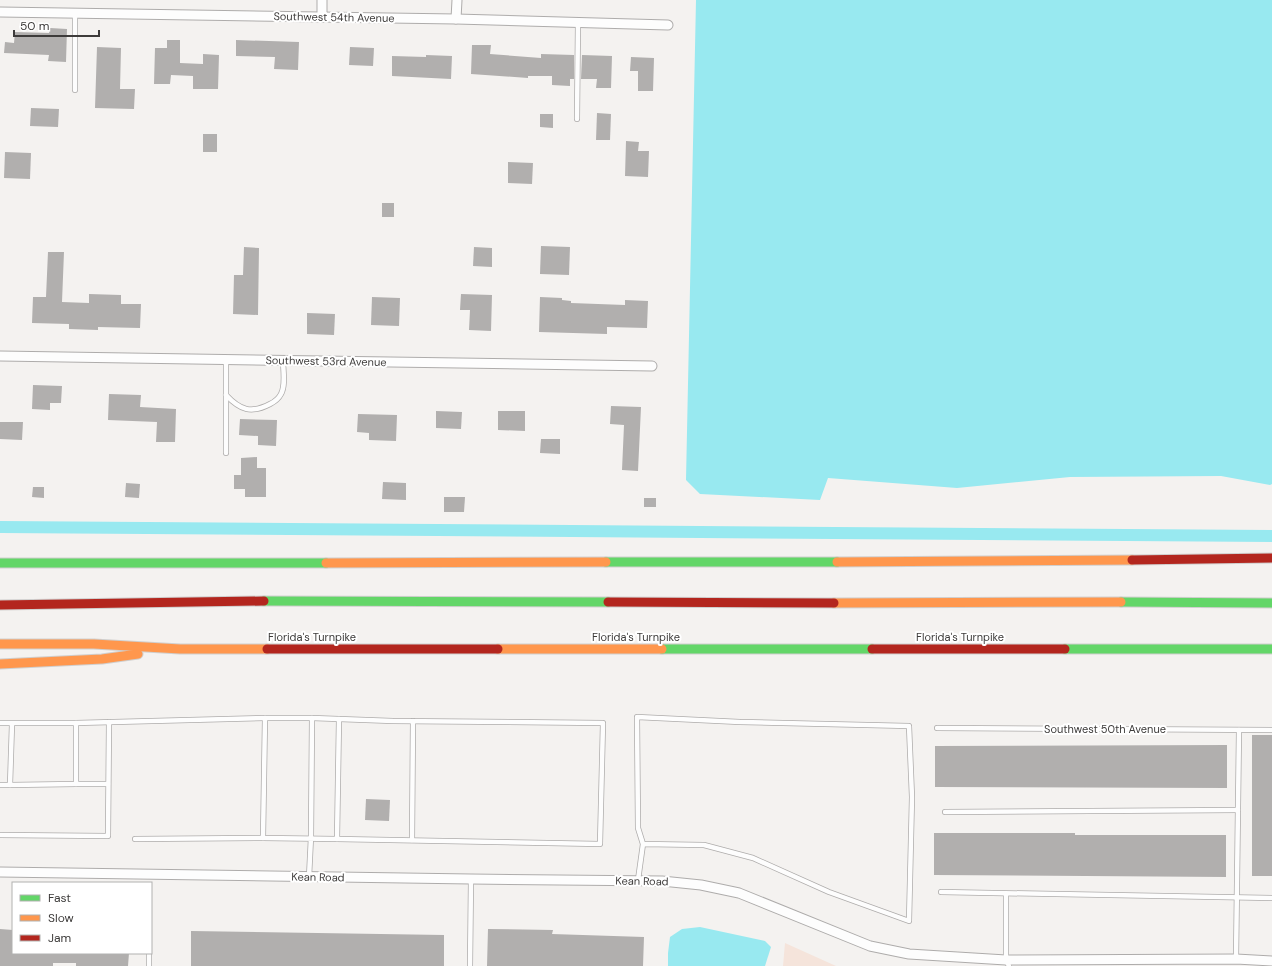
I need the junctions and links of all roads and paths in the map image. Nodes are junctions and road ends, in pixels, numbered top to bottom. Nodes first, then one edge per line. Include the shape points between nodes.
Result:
1 (322, 0) edge
2 (457, 0) edge
3 (0, 12) edge
4 (75, 12) junction
5 (322, 17) junction
6 (456, 19) junction
7 (578, 22) junction
8 (668, 25) dead end
9 (75, 90) dead end
10 (578, 119) dead end
11 (0, 356) edge
12 (226, 359) junction
13 (283, 360) junction
14 (652, 366) dead end
15 (226, 395) junction
16 (226, 453) dead end
17 (1272, 558) edge
18 (0, 563) edge
19 (1272, 603) edge
20 (0, 605) edge
21 (0, 644) edge
22 (180, 649) junction
23 (1272, 649) edge
24 (0, 664) edge
25 (265, 718) junction
26 (312, 718) junction
27 (339, 719) junction
28 (413, 721) junction
29 (109, 722) junction
30 (0, 723) edge
31 (76, 723) junction
32 (12, 724) junction
33 (937, 728) dead end
34 (1238, 730) junction
35 (1272, 730) edge
36 (76, 784) junction
37 (108, 784) junction
38 (0, 785) edge
39 (10, 785) junction
40 (1238, 810) junction
41 (945, 812) dead end
42 (0, 835) edge
43 (311, 837) junction
44 (263, 838) junction
45 (135, 839) dead end
46 (337, 839) junction
47 (412, 840) junction
48 (643, 844) junction
49 (0, 872) edge
50 (309, 877) junction
51 (471, 880) junction
52 (638, 880) junction
53 (942, 892) dead end
54 (1006, 894) junction
55 (1236, 898) junction
56 (1272, 898) edge
57 (149, 954) edge
58 (1236, 960) junction
59 (1272, 961) edge
60 (1008, 963) edge
61 (149, 966) edge
62 (470, 966) edge

1 - 5 street
2 - 6 street
3 - 4 street, Southwest 54th Avenue
4 - 5 street, Southwest 54th Avenue
4 - 9 lane
5 - 6 street, Southwest 54th Avenue
6 - 7 street, Southwest 54th Avenue
7 - 8 street, Southwest 54th Avenue
7 - 10 lane
11 - 12 street, Southwest 53rd Avenue
12 - 13 street, Southwest 53rd Avenue
12 - 15 lane
13 - 14 street, Southwest 53rd Avenue
13 - 15 lane via 283,387 274,402 261,409 247,410 234,404
15 - 16 lane
17 - 18 highway via 921,562
19 - 20 highway via 255,601
21 - 22 highway, Florida's Turnpike via 94,644
22 - 23 highway, Florida's Turnpike
22 - 24 highway via 102,659
25 - 26 lane
25 - 29 lane
25 - 44 lane
26 - 27 lane
26 - 43 lane
27 - 28 lane
27 - 46 lane
28 - 47 lane
28 - 47 lane via 603,723 600,844
29 - 31 lane
29 - 37 lane
30 - 32 lane
31 - 32 lane
31 - 36 lane
32 - 39 lane
33 - 34 lane, Southwest 50th Avenue
34 - 35 lane, Southwest 50th Avenue
34 - 40 lane
36 - 37 lane
36 - 39 lane
37 - 42 lane via 108,836
38 - 39 lane
40 - 41 lane
40 - 55 lane
43 - 44 lane
43 - 46 lane
43 - 50 lane
44 - 45 lane
46 - 47 lane
48 - 48 lane via 638,828 637,717 909,726 912,797 910,921 829,892 753,858 704,845
48 - 52 lane
49 - 50 street, Kean Road
50 - 51 street, Kean Road
51 - 52 street, Kean Road
51 - 62 lane
52 - 60 street, Kean Road via 701,885 739,893 870,946 910,954
53 - 54 lane
54 - 55 lane
54 - 60 lane
55 - 56 lane
55 - 58 lane
57 - 61 lane
58 - 59 street, Kean Road
58 - 60 street, Kean Road

